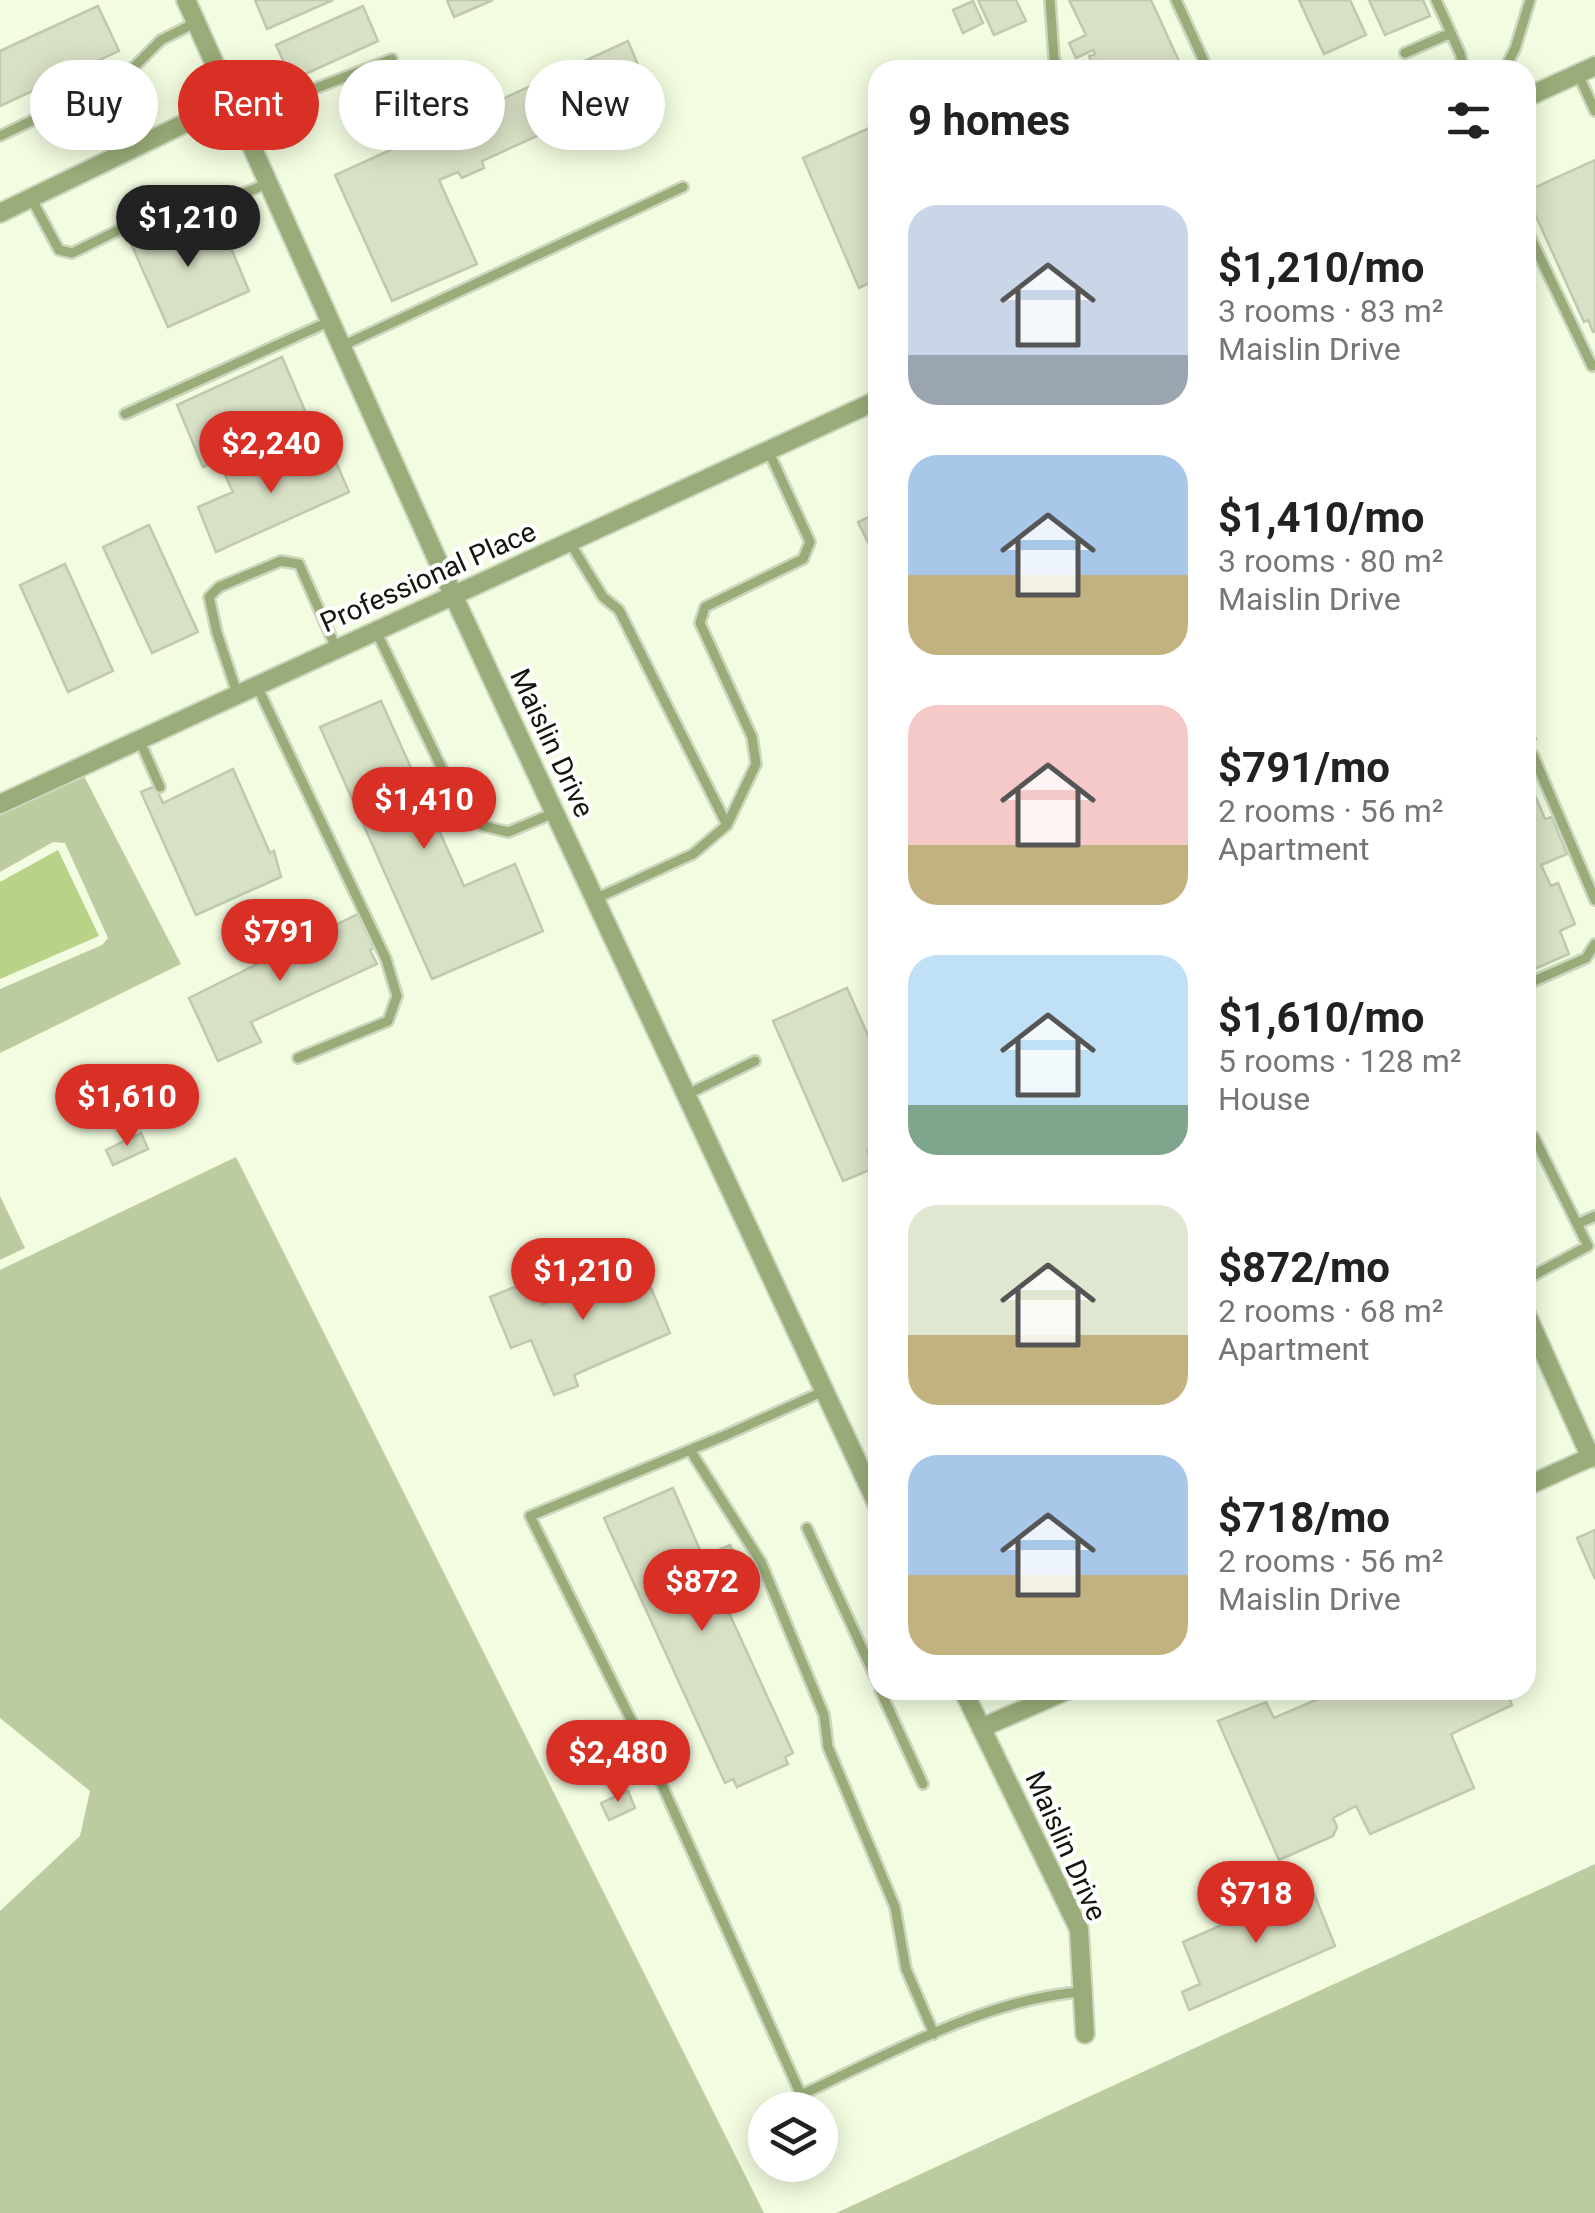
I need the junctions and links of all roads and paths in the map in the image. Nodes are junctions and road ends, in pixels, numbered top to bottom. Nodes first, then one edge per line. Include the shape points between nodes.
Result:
1 (186, 0) edge
2 (1050, 0) edge
3 (1176, 0) edge
4 (1436, 0) edge
5 (1530, 0) edge
6 (195, 22) junction
7 (1451, 33) junction
8 (1405, 54) dead end
9 (392, 59) dead end
10 (212, 60) edge
11 (1055, 60) edge
12 (1203, 60) edge
13 (1460, 60) edge
14 (1510, 60) edge
15 (1586, 70) edge
16 (319, 83) edge
17 (1536, 93) edge
18 (1595, 111) edge
19 (178, 134) edge
20 (0, 136) edge
21 (251, 150) edge
22 (266, 184) junction
23 (683, 187) dead end
24 (31, 198) junction
25 (0, 213) edge
26 (1536, 249) edge
27 (328, 322) junction
28 (340, 348) junction
29 (1595, 364) edge
30 (868, 405) edge
31 (125, 414) dead end
32 (768, 450) junction
33 (570, 542) junction
34 (454, 597) junction
35 (376, 631) junction
36 (336, 648) junction
37 (256, 683) junction
38 (236, 693) junction
39 (139, 739) junction
40 (1536, 762) edge
41 (160, 787) dead end
42 (0, 804) edge
43 (554, 813) junction
44 (727, 825) junction
45 (595, 899) junction
46 (1595, 900) edge
47 (1595, 944) edge
48 (1536, 980) edge
49 (298, 1058) dead end
50 (755, 1061) dead end
51 (686, 1095) junction
52 (1536, 1142) edge
53 (1595, 1216) edge
54 (1577, 1224) junction
55 (1536, 1274) edge
56 (1536, 1335) edge
57 (824, 1391) junction
58 (690, 1450) junction
59 (1593, 1456) edge
60 (1536, 1478) edge
61 (868, 1485) edge
62 (806, 1528) dead end
63 (868, 1651) edge
64 (885, 1700) edge
65 (968, 1700) edge
66 (1045, 1700) edge
67 (981, 1728) junction
68 (923, 1784) dead end
69 (1083, 1992) junction
70 (934, 2034) junction
71 (1086, 2034) dead end

1 - 6 street, Maislin Drive
2 - 11 lane
3 - 12 lane
4 - 7 lane
5 - 14 lane
6 - 10 street, Maislin Drive
6 - 20 lane via 161,40 125,76
7 - 8 lane
7 - 13 lane
9 - 16 lane
15 - 17 street
15 - 18 lane
19 - 24 street
21 - 22 street, Maislin Drive
22 - 24 lane via 213,206 174,203 72,253 59,250
22 - 27 street, Maislin Drive
23 - 28 lane
24 - 25 street
26 - 29 lane
27 - 28 street, Maislin Drive
27 - 31 lane
28 - 34 street, Maislin Drive
30 - 32 street, Professional Place
32 - 33 street, Professional Place
32 - 44 lane via 810,542 803,559 705,607 700,623 752,737 756,764
33 - 34 street, Professional Place
33 - 44 lane via 618,610
34 - 35 street, Professional Place
34 - 43 street, Maislin Drive
35 - 36 street, Professional Place
35 - 43 lane via 468,814 508,832
36 - 37 street, Professional Place
36 - 38 lane via 299,564 281,561 219,587 209,597
37 - 38 street, Professional Place
37 - 49 lane via 386,959 397,996 388,1020
38 - 39 street, Professional Place
39 - 41 lane
39 - 42 street, Professional Place
40 - 46 lane
43 - 45 street, Maislin Drive
44 - 45 lane via 693,854
45 - 51 street, Maislin Drive
47 - 48 lane via 1586,958
50 - 51 lane
51 - 57 street, Maislin Drive
52 - 54 lane
53 - 54 lane
54 - 55 lane via 1588,1246
56 - 59 street
57 - 58 lane
57 - 61 street, Maislin Drive
58 - 70 lane via 761,1562 896,1907 906,1969
58 - 70 lane via 530,1516 650,1758 801,2095
59 - 60 street
62 - 63 lane
64 - 68 lane
65 - 67 street, Maislin Drive
66 - 67 street
67 - 69 street, Maislin Drive via 1079,1929
69 - 70 lane via 1048,1994
69 - 71 street, Maislin Drive

